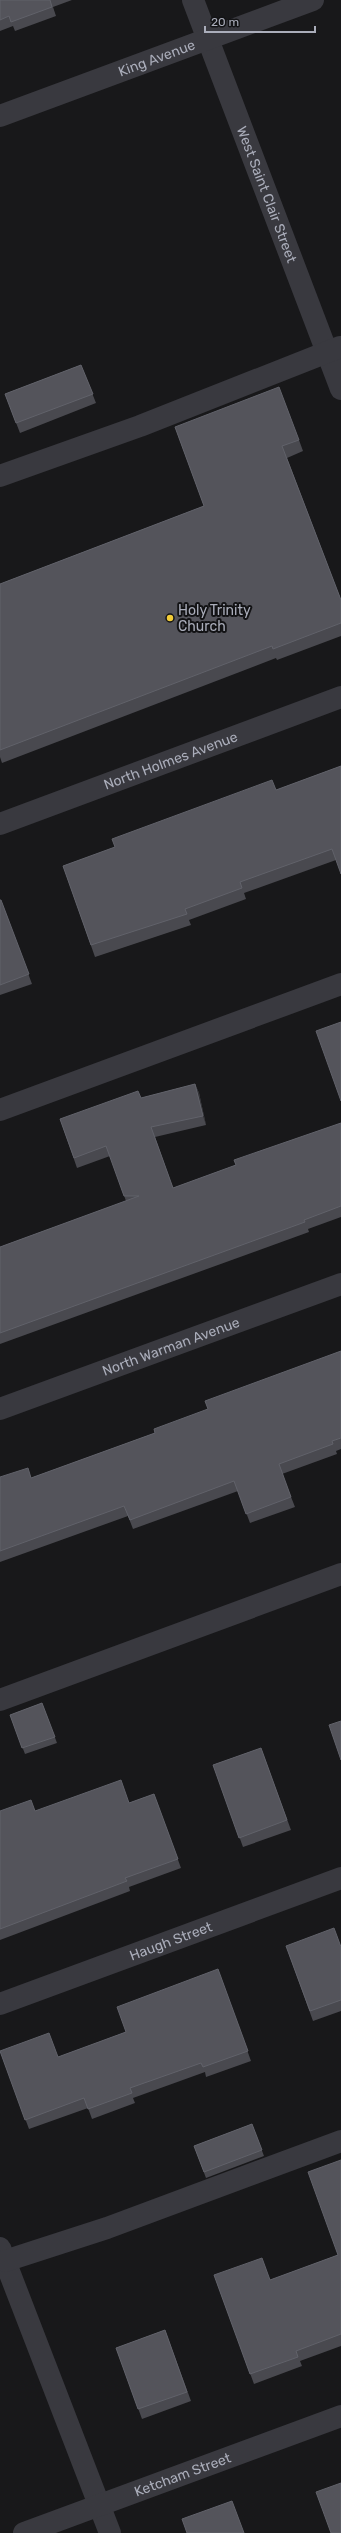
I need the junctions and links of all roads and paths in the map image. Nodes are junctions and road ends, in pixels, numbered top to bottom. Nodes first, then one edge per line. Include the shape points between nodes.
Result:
1 (193, 0) edge
2 (313, 0) edge
3 (208, 39) junction
4 (0, 116) edge
5 (334, 350) edge
6 (341, 389) edge
7 (0, 476) edge
8 (341, 697) edge
9 (0, 824) edge
10 (341, 984) edge
11 (0, 1110) edge
12 (341, 1284) edge
13 (0, 1409) edge
14 (341, 1574) edge
15 (0, 1700) edge
16 (341, 1878) edge
17 (0, 2004) edge
18 (341, 2141) edge
19 (2, 2254) edge
20 (341, 2416) edge
21 (100, 2505) junction
22 (24, 2533) edge
23 (110, 2533) edge

1 - 3 street, West Saint Clair Street
2 - 3 street, King Avenue
3 - 4 street, King Avenue
3 - 5 street, West Saint Clair Street
5 - 6 street, West Saint Clair Street
5 - 7 street via 140,426
8 - 9 street, North Holmes Avenue
10 - 11 street
12 - 13 street, North Warman Avenue
14 - 15 street
16 - 17 street, Haugh Street
18 - 19 street via 107,2228
19 - 21 street
20 - 21 street, Ketcham Street
21 - 22 street, Ketcham Street
21 - 23 street

